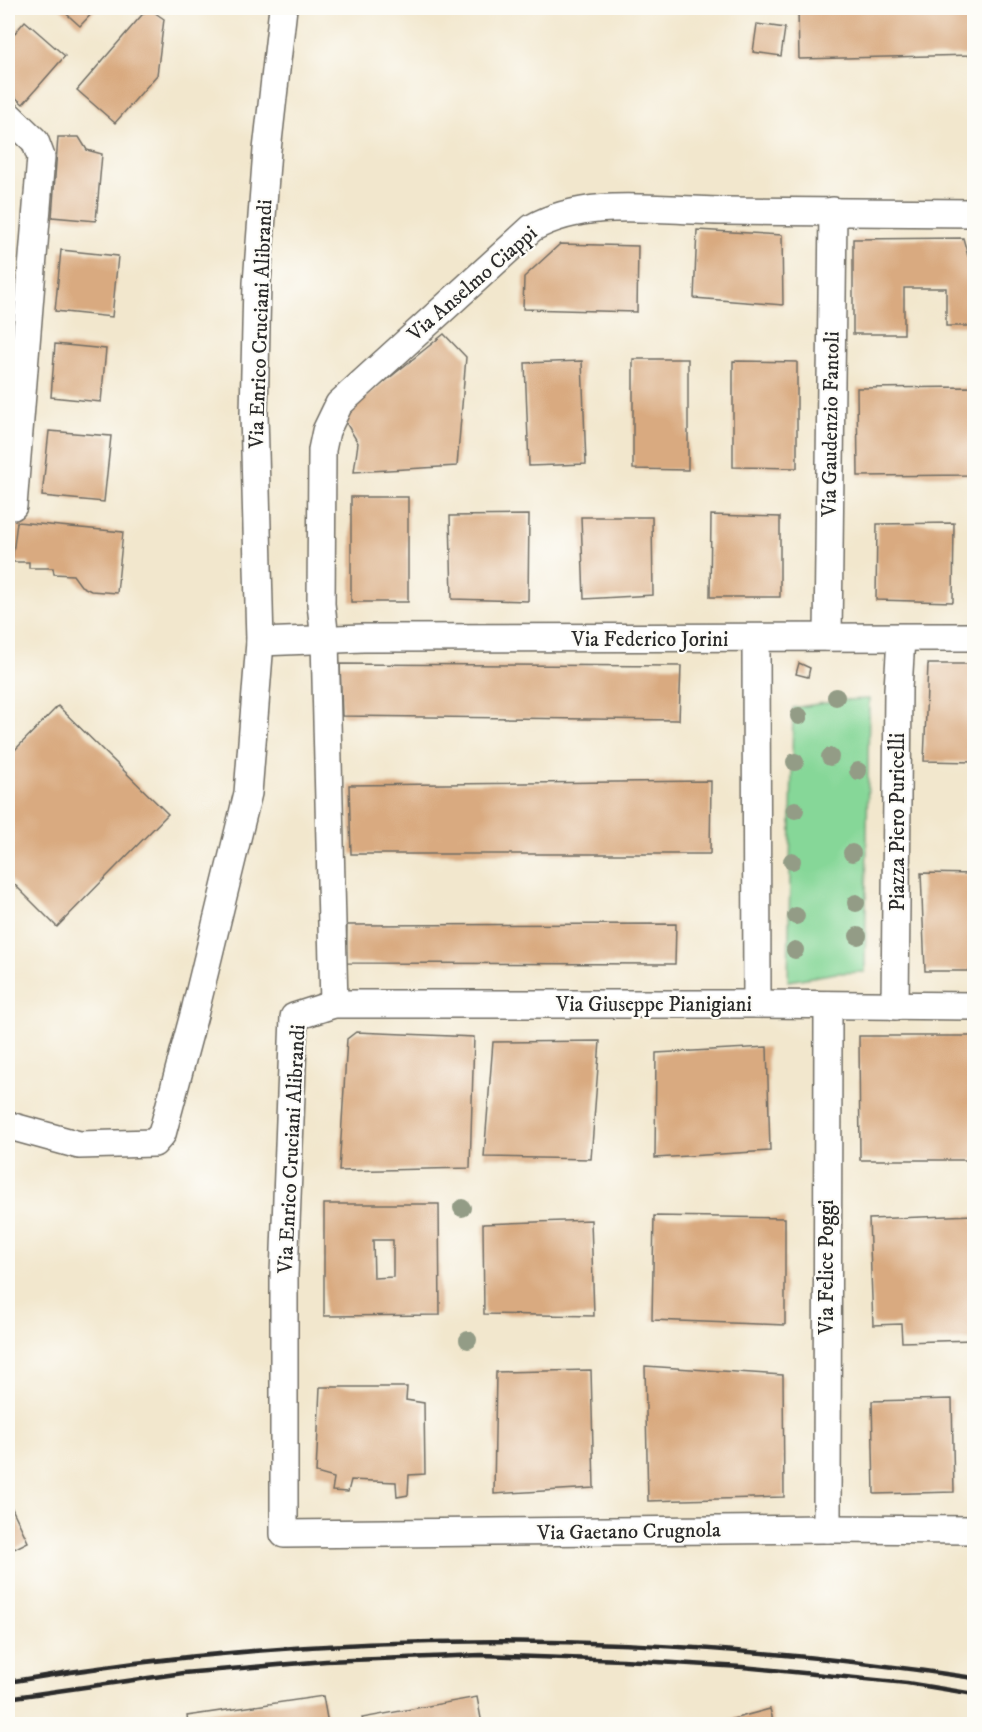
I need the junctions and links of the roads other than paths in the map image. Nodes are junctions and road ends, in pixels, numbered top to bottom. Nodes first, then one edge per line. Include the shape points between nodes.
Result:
1 (283, 8) edge
2 (8, 115) edge
3 (832, 211) junction
4 (975, 213) edge
5 (13, 506) dead end
6 (828, 637) junction
7 (901, 638) junction
8 (975, 638) edge
9 (756, 639) junction
10 (325, 640) junction
11 (260, 642) junction
12 (334, 1004) junction
13 (757, 1004) junction
14 (828, 1005) junction
15 (895, 1006) junction
16 (975, 1006) edge
17 (8, 1128) edge
18 (827, 1529) junction
19 (975, 1530) edge
20 (284, 1534) joint

1 - 11 street, Via Enrico Cruciani Alibrandi via 257,283 254,414
2 - 5 street via 34,141 41,157
3 - 4 street, Via Anselmo Ciappi
3 - 6 street, Via Gaudenzio Fantoli
3 - 10 street, Via Anselmo Ciappi via 590,208 563,214 532,228 339,404 331,417 322,450 321,604
6 - 7 street, Via Federico Jorini
6 - 9 street, Via Federico Jorini
7 - 8 street, Via Federico Jorini
7 - 15 street, Piazza Piero Puricelli
9 - 10 street, Via Federico Jorini
9 - 13 street
10 - 11 street
10 - 12 street
11 - 17 street, Via Enrico Cruciani Alibrandi via 248,793 162,1134 146,1145 79,1145
12 - 13 street, Via Giuseppe Pianigiani
12 - 20 street, Via Enrico Cruciani Alibrandi via 294,1017 284,1275
13 - 14 street, Via Giuseppe Pianigiani
14 - 15 street, Via Giuseppe Pianigiani
14 - 18 street, Via Felice Poggi
15 - 16 street, Via Giuseppe Pianigiani
18 - 19 street, Via Gaetano Crugnola
18 - 20 street, Via Gaetano Crugnola

